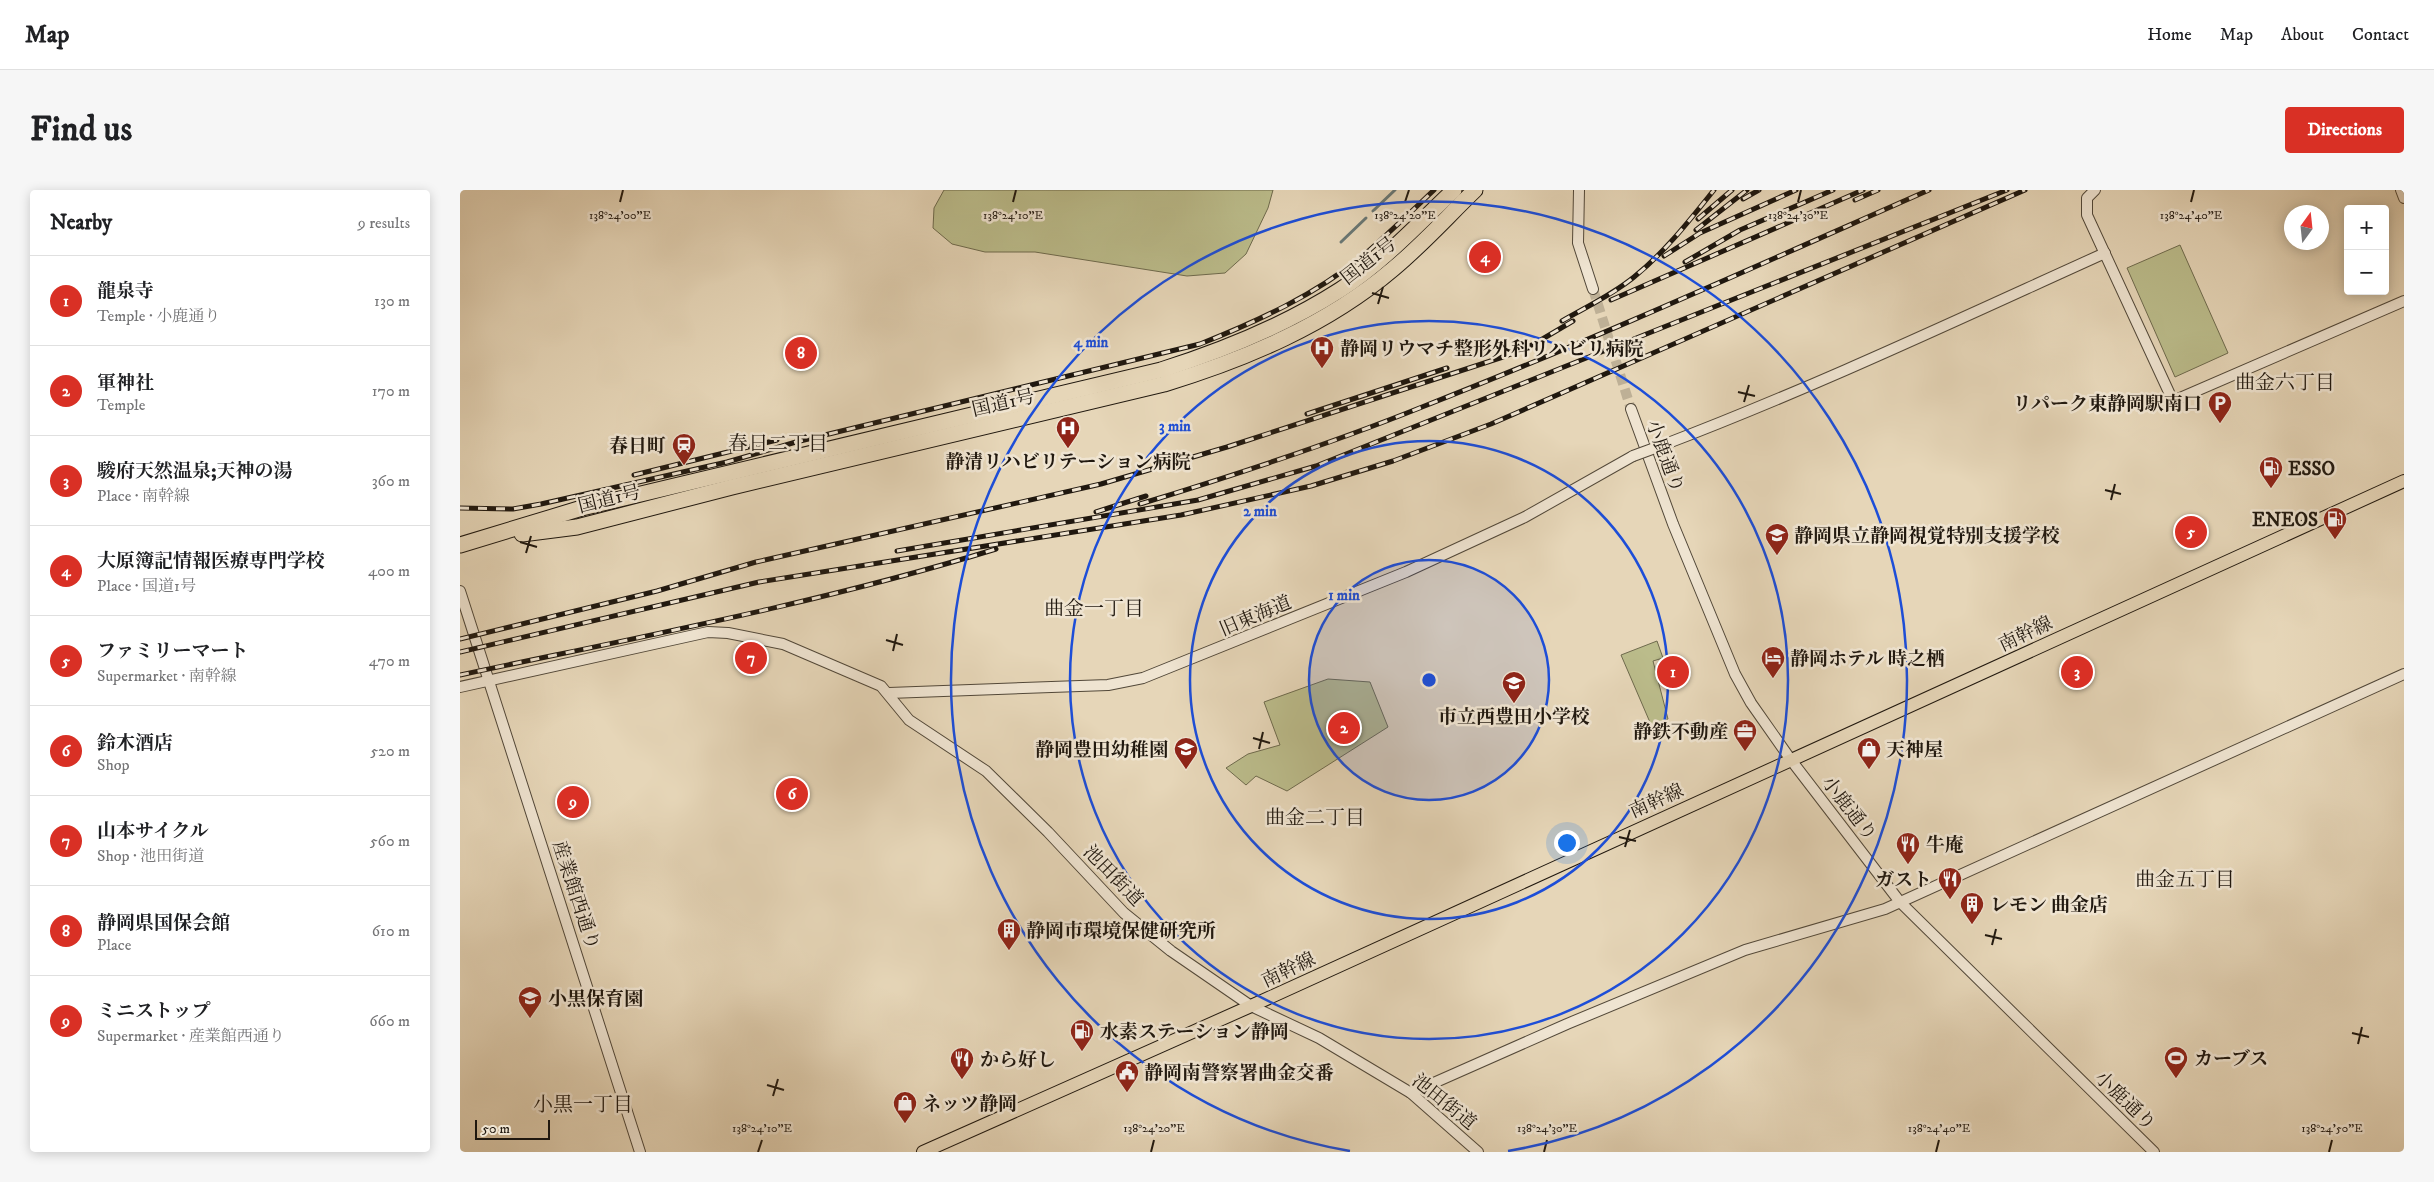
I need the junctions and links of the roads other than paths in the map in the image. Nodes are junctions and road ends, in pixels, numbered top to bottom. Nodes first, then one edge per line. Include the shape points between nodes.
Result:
1 (1454, 190) edge
2 (1475, 190) edge
3 (1579, 190) edge
4 (2095, 190) edge
5 (2401, 190) edge
6 (2404, 198) edge
7 (2105, 253) junction
8 (1593, 289) tunnel mouth
9 (2404, 301) edge
10 (1631, 408) tunnel mouth
11 (2404, 481) edge
12 (488, 538) junction
13 (463, 543) edge
14 (460, 591) edge
15 (2404, 674) edge
16 (488, 680) junction
17 (460, 687) edge
18 (889, 693) junction
19 (1791, 760) junction
20 (1900, 902) junction
21 (1251, 1006) junction
22 (1411, 1093) junction
23 (939, 1149) edge
24 (640, 1152) edge
25 (923, 1152) edge
26 (1478, 1152) edge
27 (2154, 1152) edge

1 - 12 highway, 国道1号 via 1385,255 1340,290 1258,335 1212,354 1160,370 582,508
2 - 12 highway, 国道1号 via 1393,269 1358,296 1273,345 1211,370 577,527
3 - 8 street via 1578,243
4 - 7 street via 2087,198 2086,208
5 - 6 street
7 - 9 street via 2173,401
7 - 18 street, 旧東海道, bridge via 1730,420 1633,456 1525,517 1406,572 1143,678 1108,685
10 - 19 street, 小鹿通り via 1673,524 1735,674
11 - 19 main road, 南幹線
12 - 13 highway, 国道1号
14 - 16 street, 産業館西通り
15 - 20 street
16 - 17 street, 池田街道
16 - 18 street, 池田街道 via 699,634 728,633 769,640 800,650 870,680
16 - 24 street, 産業館西通り
18 - 21 street, 池田街道 via 909,720 986,771 1124,913 1197,970
19 - 20 street, 小鹿通り
19 - 21 main road, 南幹線
20 - 22 street via 1868,915 1745,950
20 - 27 street, 小鹿通り
21 - 22 street, 池田街道 via 1319,1038
21 - 23 main road, 南幹線
22 - 26 street, 池田街道
23 - 25 main road, 南幹線

